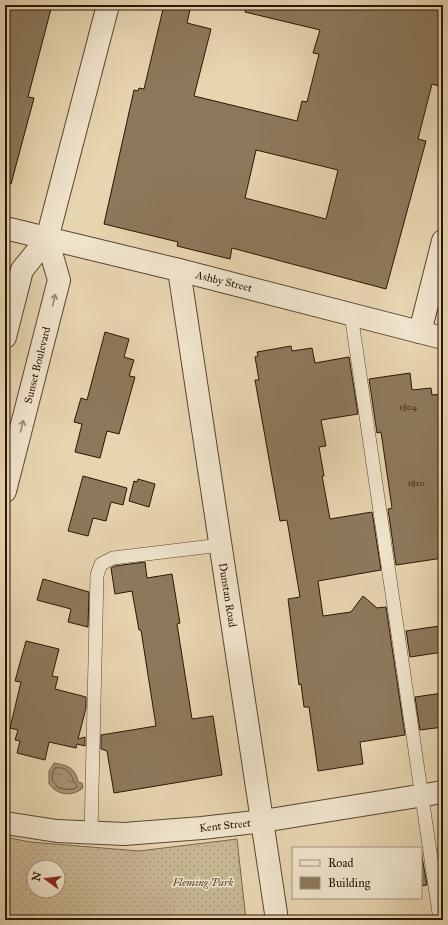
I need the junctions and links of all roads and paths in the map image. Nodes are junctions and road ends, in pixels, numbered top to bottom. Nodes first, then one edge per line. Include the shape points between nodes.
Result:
1 (108, 5) edge
2 (5, 228) edge
3 (47, 239) junction
4 (443, 240) edge
5 (179, 270) junction
6 (350, 314) junction
7 (420, 332) junction
8 (5, 337) edge
9 (443, 338) edge
10 (5, 491) edge
11 (221, 545) junction
12 (443, 792) edge
13 (422, 795) junction
14 (263, 821) junction
15 (5, 823) edge
16 (92, 832) junction
17 (277, 920) edge
18 (440, 920) edge

1 - 3 street
2 - 3 street, Ashby Street
3 - 5 street, Ashby Street
3 - 8 street via 22,270
10 -> 3 street, Sunset Boulevard via 59,280
4 - 7 street
5 - 6 street, Ashby Street
5 - 11 street, Dunstan Road
6 - 7 street, Ashby Street
6 - 13 lane
7 - 9 street, Ashby Street
11 - 14 street, Dunstan Road
11 - 16 lane via 113,558 101,564 97,575
12 - 13 street, Kent Street
13 - 14 street, Kent Street
13 - 18 lane
14 - 16 street, Kent Street via 124,834
14 - 17 street, Dunstan Road
15 - 16 street, Kent Street via 57,831

